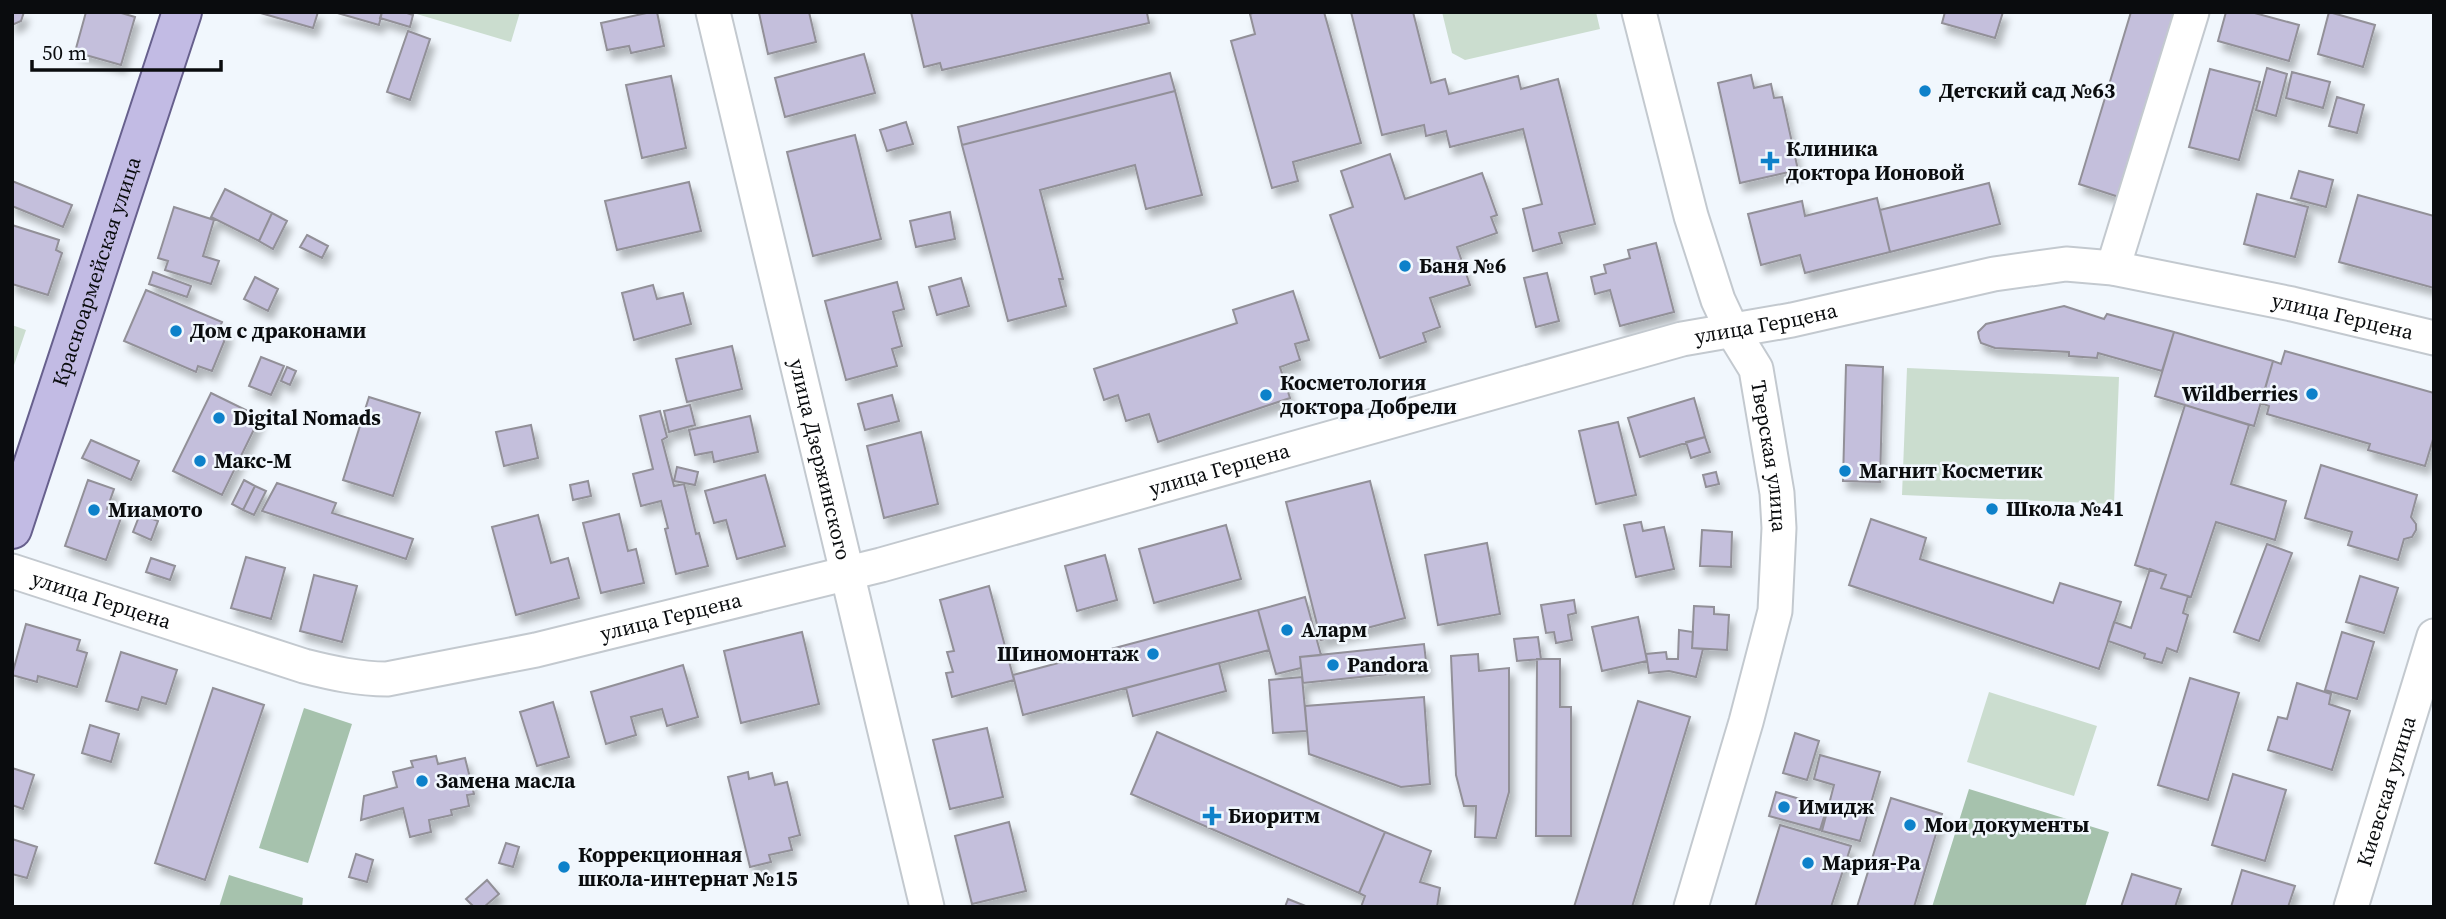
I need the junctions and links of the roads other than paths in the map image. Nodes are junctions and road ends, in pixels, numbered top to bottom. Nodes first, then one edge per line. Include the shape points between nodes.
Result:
1 (182, 12) edge
2 (713, 12) edge
3 (1639, 12) edge
4 (2192, 12) edge
5 (2113, 268) junction
6 (1732, 330) junction
7 (2434, 338) edge
8 (12, 529) edge
9 (12, 571) edge
10 (846, 573) junction
11 (2434, 636) edge
12 (928, 907) edge
13 (1691, 907) edge
14 (2351, 907) edge

1 - 8 main road, Красноармейская улица
2 - 10 street, улица Дзержинского
3 - 6 street, Тверская улица via 1691,216
4 - 5 street
5 - 6 street, улица Герцена via 2066,264 1994,274
5 - 7 street, улица Герцена
6 - 10 street, улица Герцена via 1682,339
6 - 13 street, Тверская улица via 1756,369 1777,493 1778,587 1755,688
9 - 10 street, улица Герцена via 304,666 365,679 412,675 536,650
10 - 12 street, улица Дзержинского
11 - 14 street, Киевская улица

